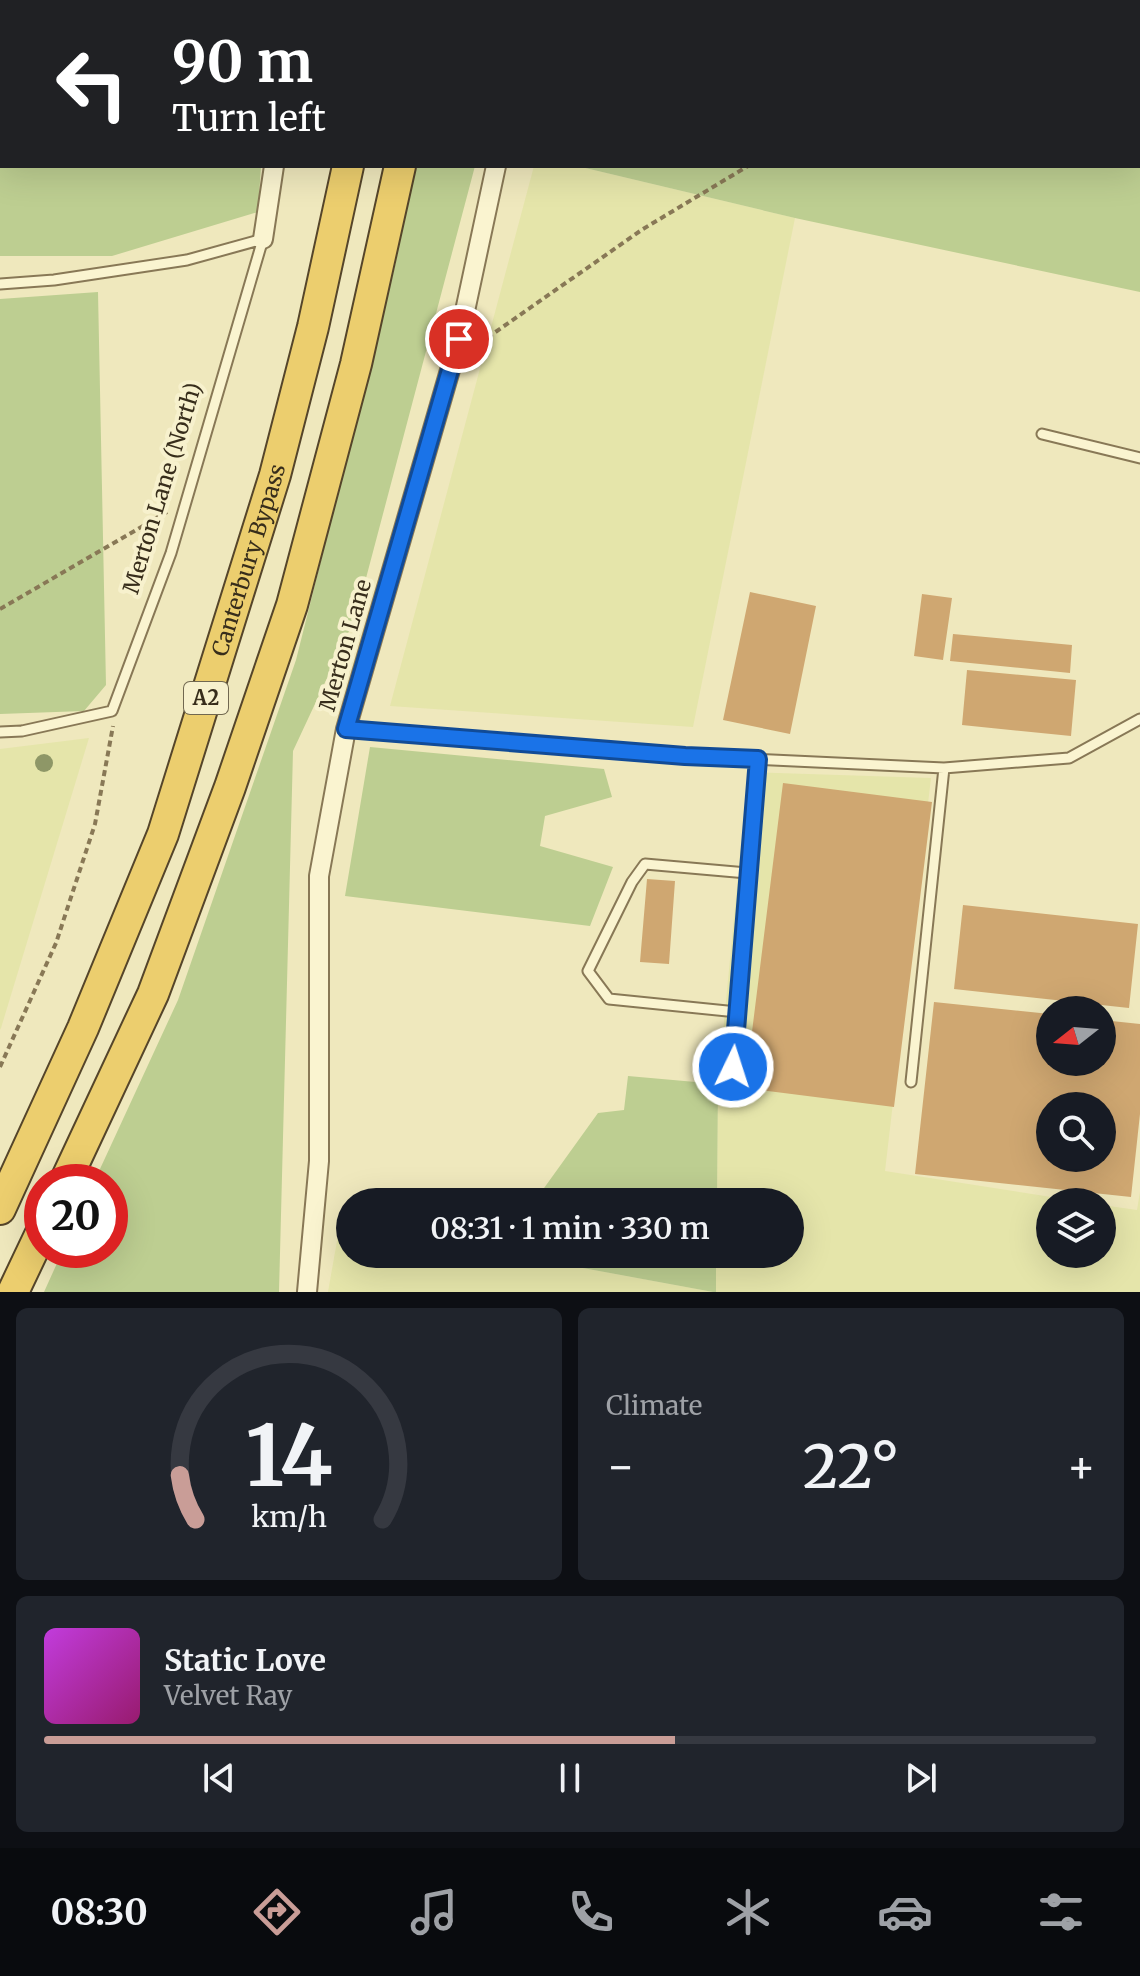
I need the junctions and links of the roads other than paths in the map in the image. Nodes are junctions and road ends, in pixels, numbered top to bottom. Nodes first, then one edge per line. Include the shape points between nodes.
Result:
1 (274, 168) edge
2 (348, 168) edge
3 (400, 168) edge
4 (496, 168) edge
5 (263, 239) junction
6 (0, 284) edge
7 (1042, 434) dead end
8 (1140, 458) edge
9 (1140, 719) edge
10 (346, 729) junction
11 (0, 732) edge
12 (758, 759) junction
13 (944, 768) junction
14 (747, 873) junction
15 (737, 1012) junction
16 (911, 1082) dead end
17 (731, 1094) dead end
18 (73, 1164) edge
19 (0, 1209) edge
20 (24, 1268) edge
21 (13, 1292) edge
22 (307, 1292) edge

1 - 5 street, Merton Lane (North)
2 - 19 highway, Canterbury Bypass / A2 via 275,475 163,834
3 - 18 highway, A2 via 356,364 292,605 153,994
4 - 10 street, Merton Lane via 459,339
5 - 6 lane via 187,260
5 - 11 lane, Merton Lane (North) via 171,553 112,711
7 - 8 lane
9 - 13 lane via 1069,758
10 - 12 lane
10 - 22 street, Merton Lane via 319,876 319,1161
12 - 13 lane
12 - 14 lane
13 - 16 lane
14 - 15 lane
14 - 15 lane via 645,864 588,971 609,999
15 - 17 lane
20 - 21 highway

